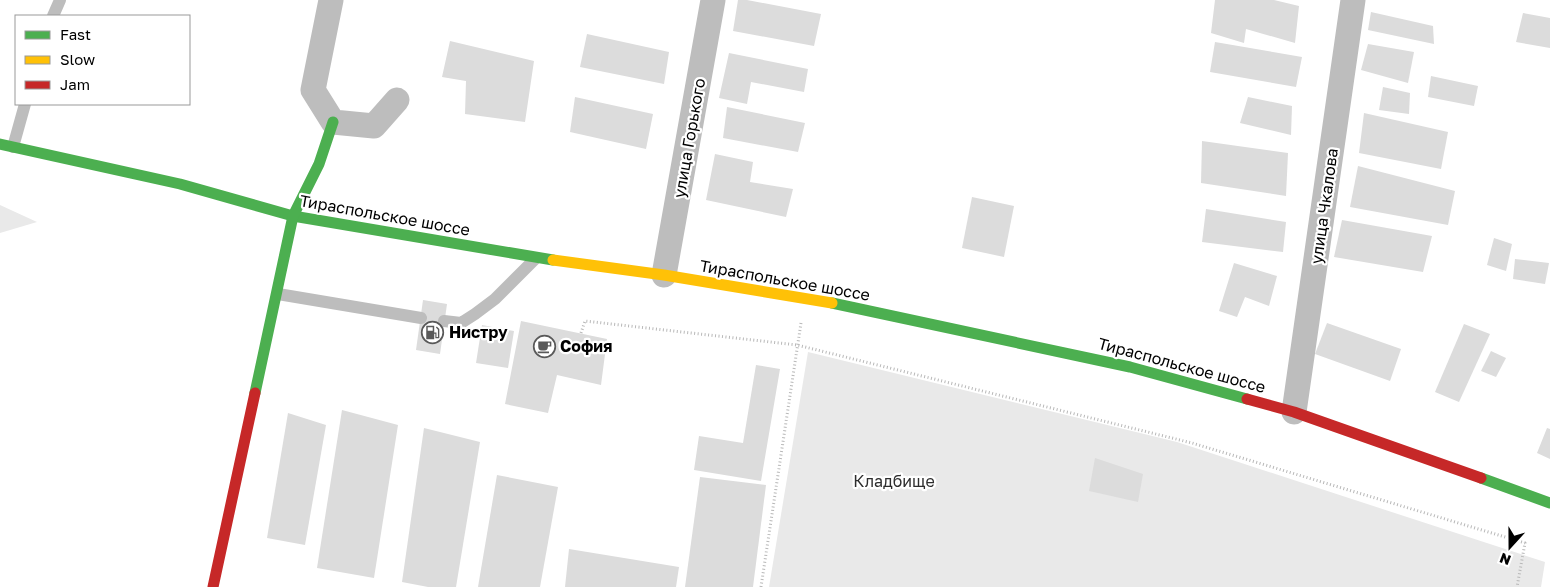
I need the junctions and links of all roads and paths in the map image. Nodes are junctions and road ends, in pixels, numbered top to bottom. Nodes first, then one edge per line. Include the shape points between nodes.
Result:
1 (60, 0) edge
2 (331, 0) edge
3 (713, 0) edge
4 (1353, 0) edge
5 (53, 15) edge
6 (397, 100) dead end
7 (25, 105) edge
8 (333, 122) junction
9 (0, 144) edge
10 (13, 147) junction
11 (293, 216) junction
12 (536, 258) junction
13 (664, 275) junction
14 (278, 294) junction
15 (804, 298) junction
16 (421, 318) dead end
17 (444, 321) dead end
18 (581, 333) dead end
19 (798, 345) junction
20 (1294, 412) junction
21 (1550, 504) edge
22 (213, 587) edge
23 (760, 587) edge
24 (1517, 587) edge

1 - 5 lane
2 - 8 street via 313,90
3 - 13 street, улица Горького
4 - 20 street, улица Чкалова
6 - 8 street via 374,126
7 - 10 lane
8 - 11 main road via 320,164
9 - 10 main road, Тираспольское шоссе
10 - 11 main road, Тираспольское шоссе via 180,184
11 - 12 main road, Тираспольское шоссе
11 - 14 main road
12 - 13 main road, Тираспольское шоссе
12 - 17 lane via 475,314 461,323
13 - 15 main road, Тираспольское шоссе
14 - 16 lane
14 - 22 main road
15 - 19 path
15 - 20 main road, Тираспольское шоссе via 1130,366
18 - 19 path via 585,321
19 - 23 path
19 - 24 path via 1192,443 1525,543
20 - 21 main road, Тираспольское шоссе

